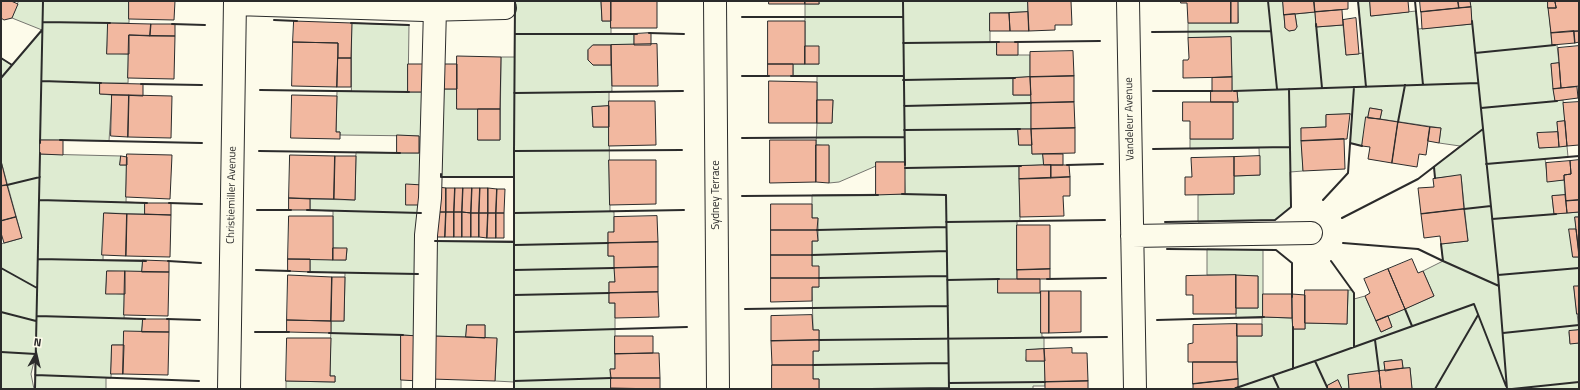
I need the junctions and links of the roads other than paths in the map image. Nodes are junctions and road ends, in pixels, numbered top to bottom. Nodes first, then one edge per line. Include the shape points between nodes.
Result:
1 (715, 1) edge
2 (1128, 1) edge
3 (235, 3) edge
4 (505, 8) dead end
5 (435, 9) junction
6 (1311, 233) dead end
7 (1132, 236) junction
8 (229, 389) edge
9 (424, 389) edge
10 (718, 389) edge
11 (1135, 389) edge

1 - 10 street, Sydney Terrace
2 - 7 street, Vandeleur Avenue
3 - 5 street
3 - 8 street, Christiemiller Avenue
4 - 5 street
5 - 9 street via 430,198 426,235
6 - 7 street
7 - 11 street, Vandeleur Avenue

